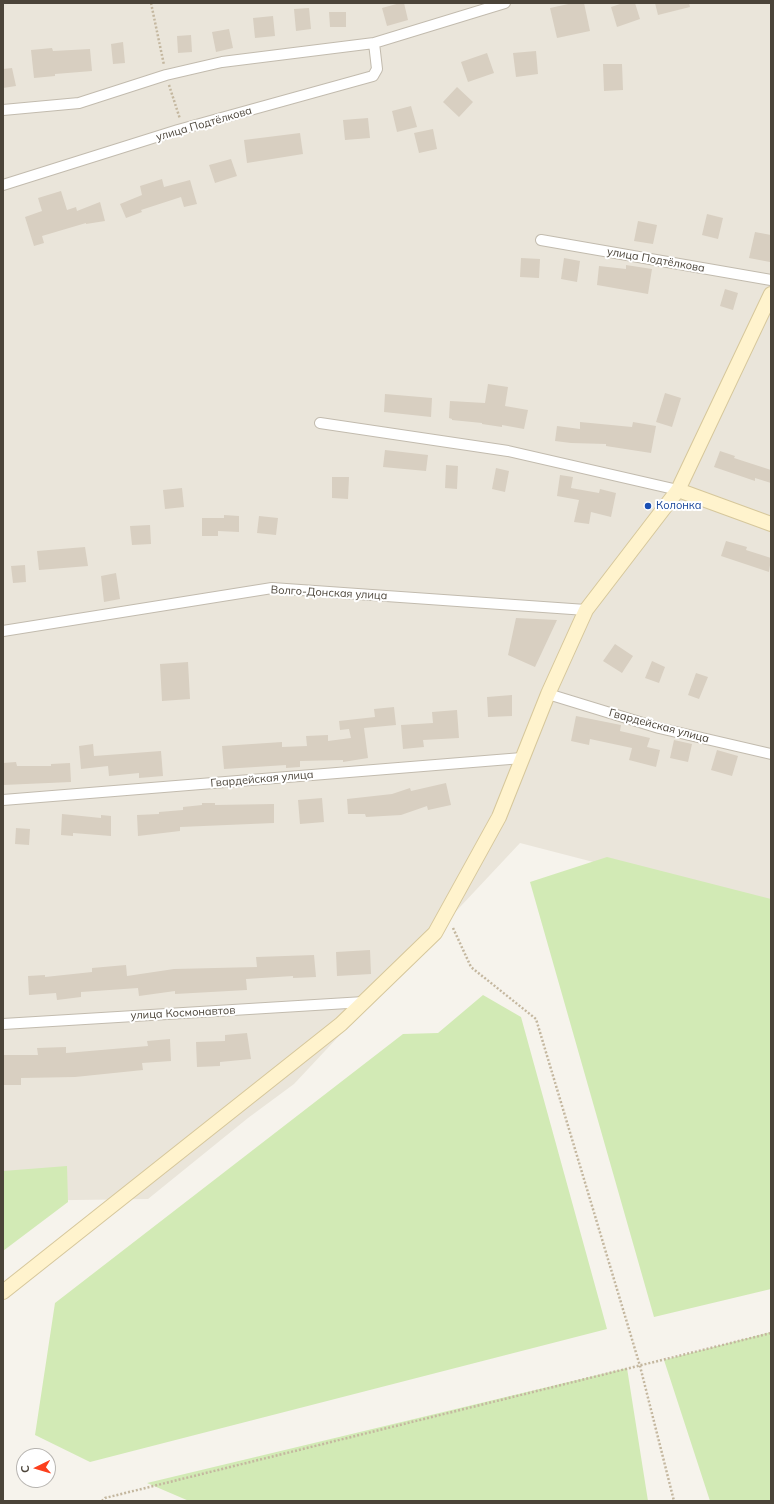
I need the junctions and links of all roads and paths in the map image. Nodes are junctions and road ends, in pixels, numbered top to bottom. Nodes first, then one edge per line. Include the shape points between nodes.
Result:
1 (151, 3) edge
2 (505, 3) edge
3 (374, 43) junction
4 (166, 75) junction
5 (3, 110) edge
6 (183, 129) junction
7 (3, 185) edge
8 (541, 240) dead end
9 (771, 280) edge
10 (771, 294) edge
11 (320, 422) dead end
12 (678, 490) junction
13 (771, 524) edge
14 (586, 610) junction
15 (3, 631) edge
16 (548, 694) junction
17 (771, 754) edge
18 (522, 758) junction
19 (3, 800) edge
20 (446, 914) junction
21 (364, 1002) junction
22 (3, 1024) edge
23 (3, 1292) edge
24 (771, 1333) edge
25 (640, 1366) junction
26 (102, 1501) edge
27 (674, 1501) edge

1 - 4 path
2 - 3 street
3 - 4 street via 222,62
3 - 6 street, улица Подтёлкова via 377,69 372,76
4 - 5 street via 79,103
4 - 6 path
6 - 7 street, улица Подтёлкова
8 - 9 street, улица Подтёлкова
10 - 12 street
11 - 12 street via 508,451
12 - 13 street
12 - 14 street
14 - 15 street, Волго-Донская улица via 272,588
14 - 16 street
16 - 17 street, Гвардейская улица via 659,728
16 - 18 street
18 - 19 street, Гвардейская улица
18 - 20 street via 499,817
20 - 21 street via 435,934
20 - 25 path via 471,967 536,1019
21 - 22 street, улица Космонавтов
21 - 23 street via 341,1024
24 - 25 path
25 - 26 path via 105,1498
25 - 27 path

